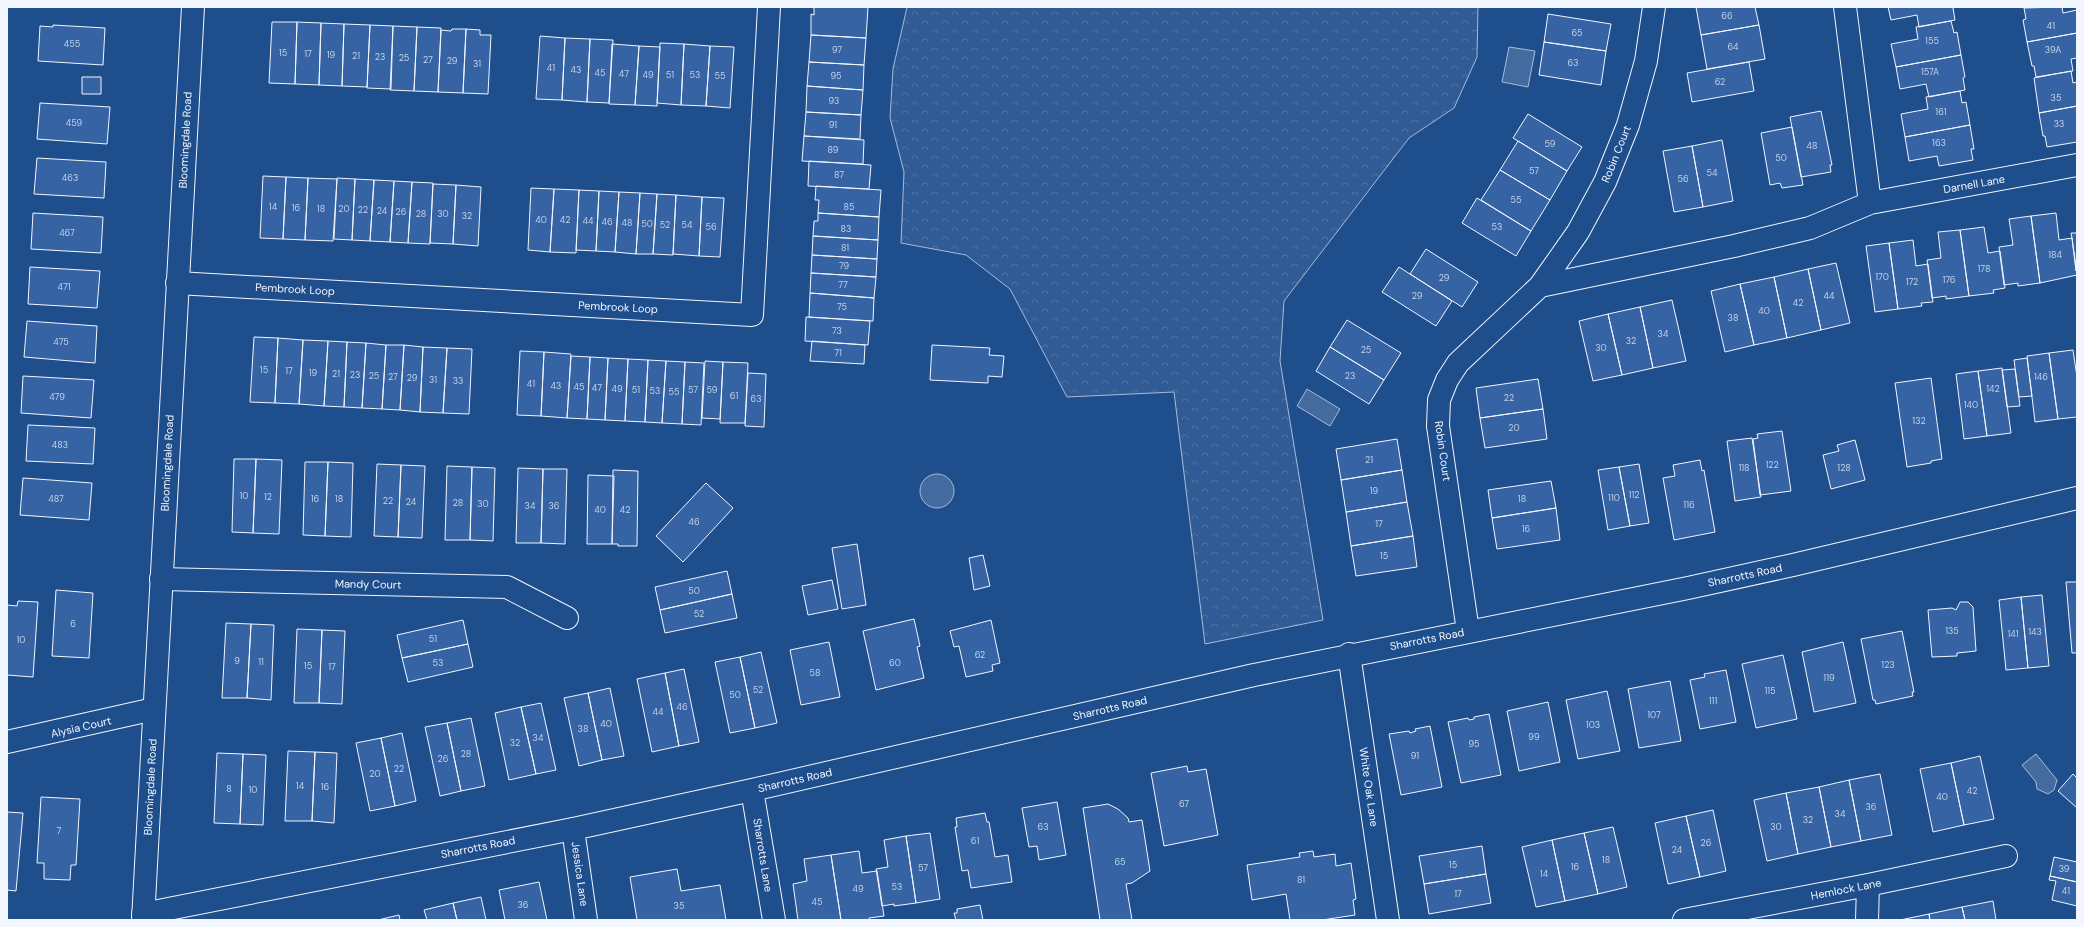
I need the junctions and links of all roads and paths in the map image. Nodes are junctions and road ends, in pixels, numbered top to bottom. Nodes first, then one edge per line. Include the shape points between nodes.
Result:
1 (193, 7) edge
2 (769, 7) edge
3 (1654, 7) edge
4 (1845, 7) edge
5 (2077, 165) edge
6 (1870, 203) junction
7 (177, 283) junction
8 (1540, 286) junction
9 (2077, 498) edge
10 (161, 579) junction
11 (567, 618) dead end
12 (1468, 631) junction
13 (1349, 654) junction
14 (154, 709) junction
15 (7, 742) edge
16 (752, 790) junction
17 (573, 828) junction
18 (2006, 856) dead end
19 (1868, 885) junction
20 (143, 917) edge
21 (586, 920) edge
22 (774, 920) edge
23 (1388, 920) edge
24 (1684, 920) edge
25 (1867, 920) edge

1 - 7 street, Bloomingdale Road
2 - 7 street, Pembrook Loop via 752,314
3 - 8 street, Robin Court via 1644,68 1628,125 1608,175 1578,232
4 - 6 street
5 - 6 street, Darnell Lane
6 - 8 street, Darnell Lane via 1810,228
7 - 10 street, Bloomingdale Road
8 - 12 street, Robin Court via 1458,364 1446,380 1440,400 1438,426
9 - 12 street, Sharrotts Road via 1688,588
10 - 11 street, Mandy Court via 507,587
10 - 14 street, Bloomingdale Road
12 - 13 street, Sharrotts Road
13 - 16 street, Sharrotts Road
13 - 23 street, White Oak Lane
14 - 15 street, Alysia Court
14 - 20 street, Bloomingdale Road
16 - 17 street, Sharrotts Road
16 - 22 street, Sharrotts Lane
17 - 20 street, Sharrotts Road
17 - 21 street, Jessica Lane
18 - 19 street, Hemlock Lane
19 - 24 street, Hemlock Lane
19 - 25 street

